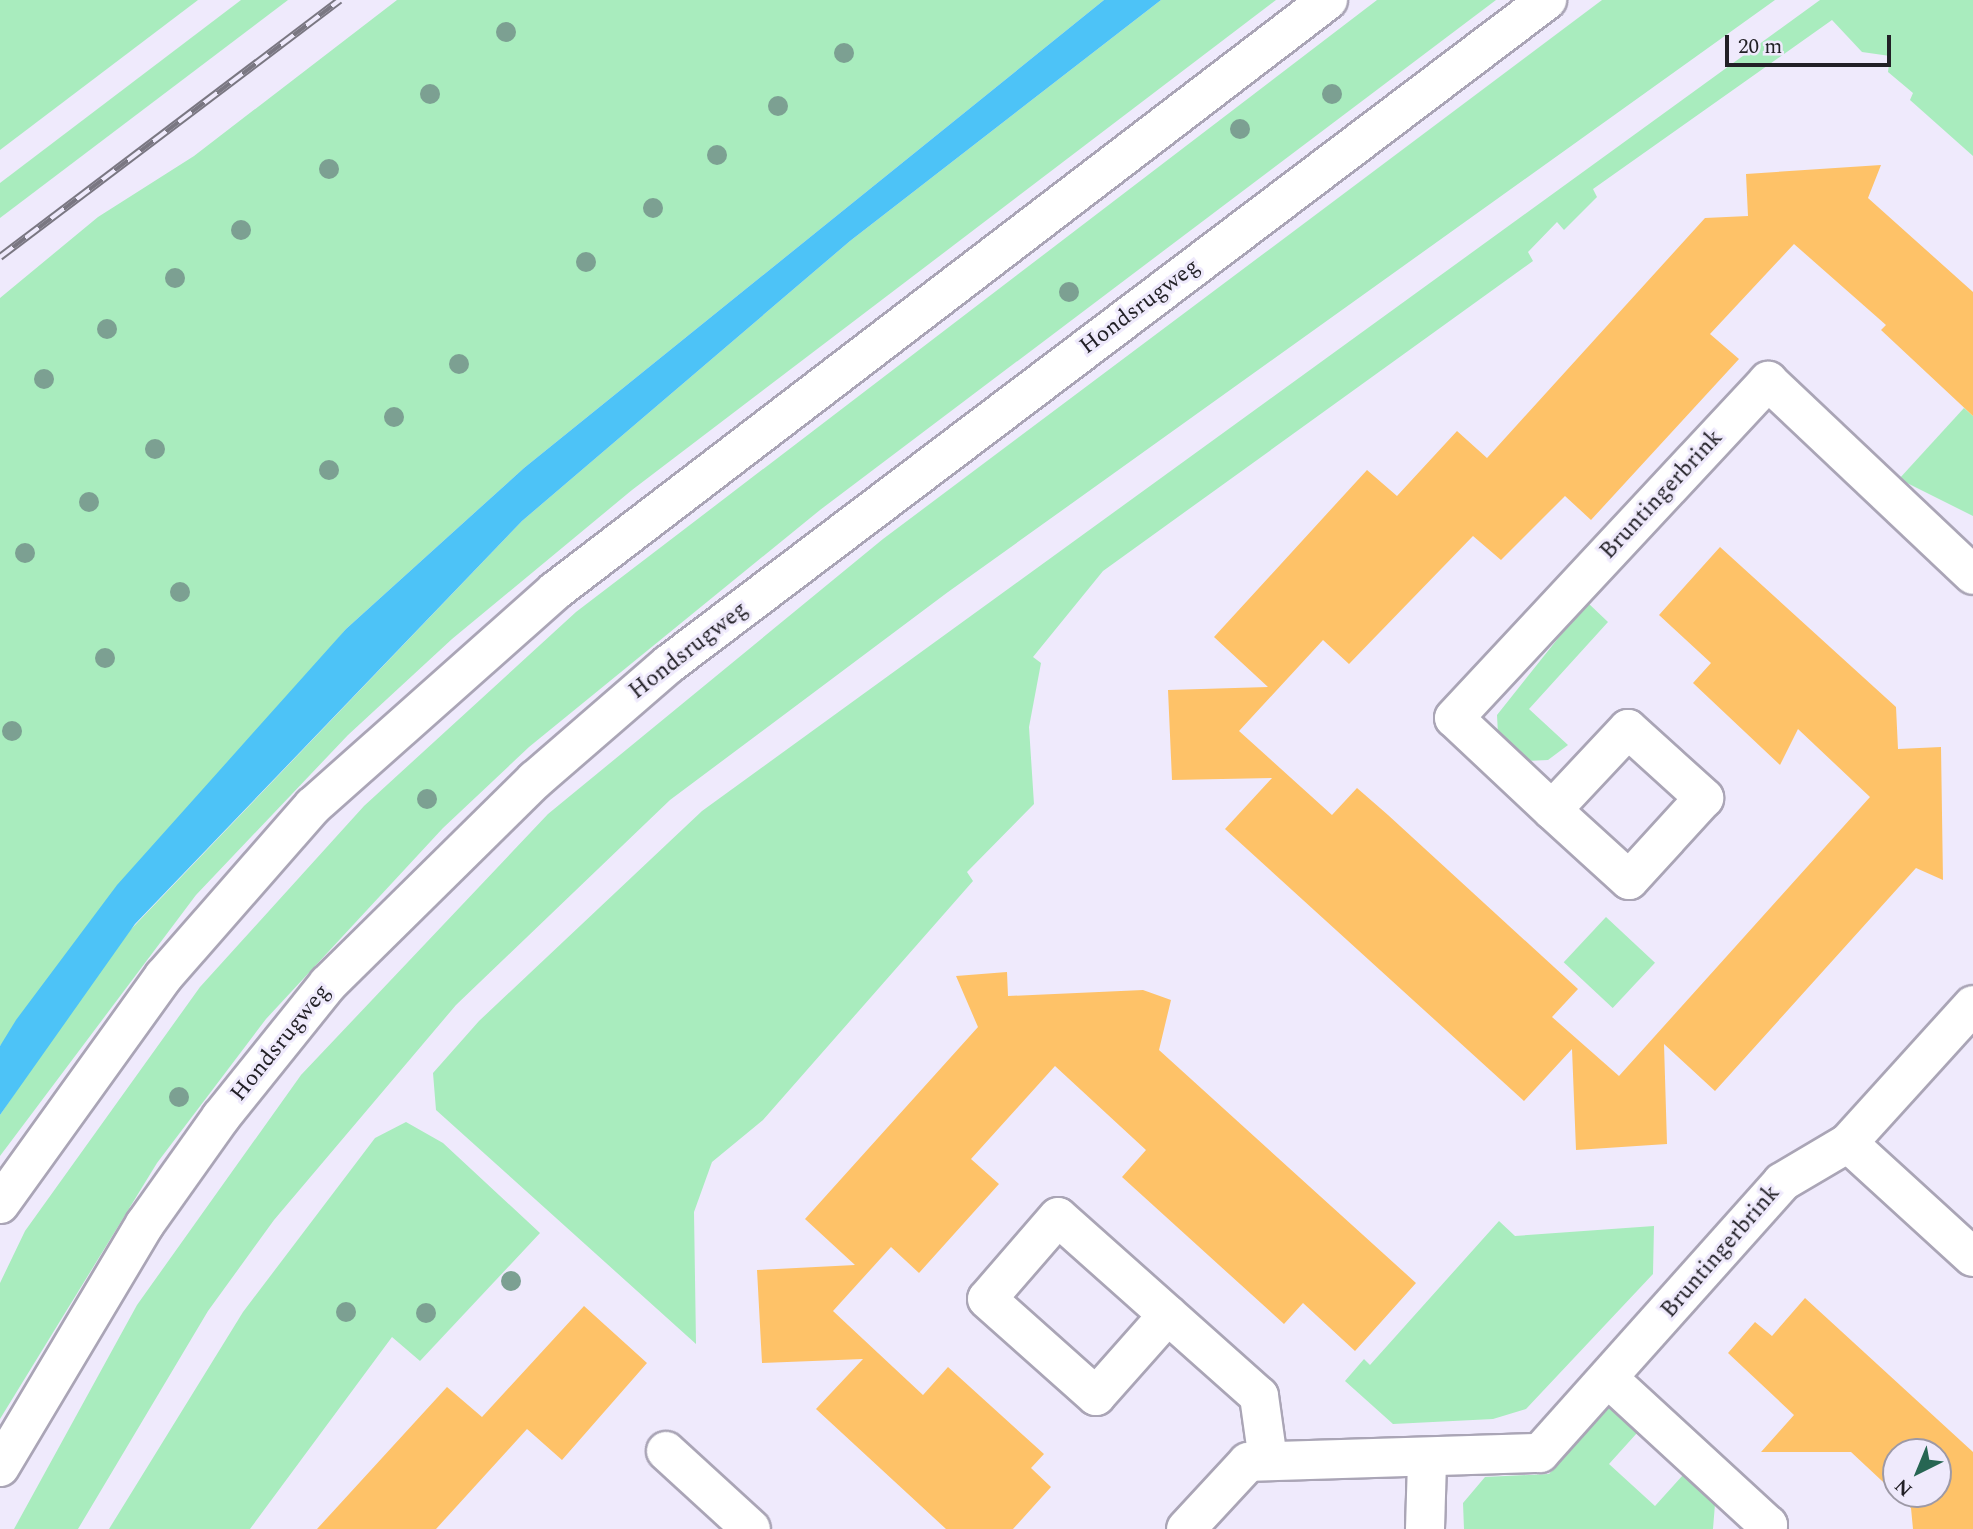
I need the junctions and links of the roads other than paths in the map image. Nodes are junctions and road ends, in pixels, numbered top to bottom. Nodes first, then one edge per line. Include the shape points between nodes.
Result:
1 (1328, 0) edge
2 (1547, 0) edge
3 (1973, 575) edge
4 (1552, 810) dead end
5 (1973, 1005) edge
6 (1848, 1143) junction
7 (0, 1204) edge
8 (1973, 1257) edge
9 (1168, 1315) junction
10 (1609, 1379) junction
11 (666, 1451) dead end
12 (1268, 1460) junction
13 (1427, 1460) junction
14 (0, 1467) edge
15 (751, 1529) edge
16 (1186, 1529) edge
17 (1425, 1529) edge
18 (1764, 1529) edge

1 - 7 main road via 555,591 313,806 164,976
2 - 14 main road, Hondsrugweg via 668,664 535,780 328,984 221,1117 145,1224
3 - 4 main road, Bruntingerbrink via 1768,380 1454,718
5 - 6 main road, Bruntingerbrink
6 - 8 main road
6 - 10 main road, Bruntingerbrink via 1782,1182
9 - 9 main road via 1096,1396 987,1299 1058,1217
9 - 12 main road via 1259,1396
10 - 13 main road, Bruntingerbrink via 1540,1453
10 - 18 main road via 1768,1525
11 - 15 main road
12 - 13 main road, Bruntingerbrink
12 - 16 main road, Bruntingerbrink via 1248,1462
13 - 17 main road

